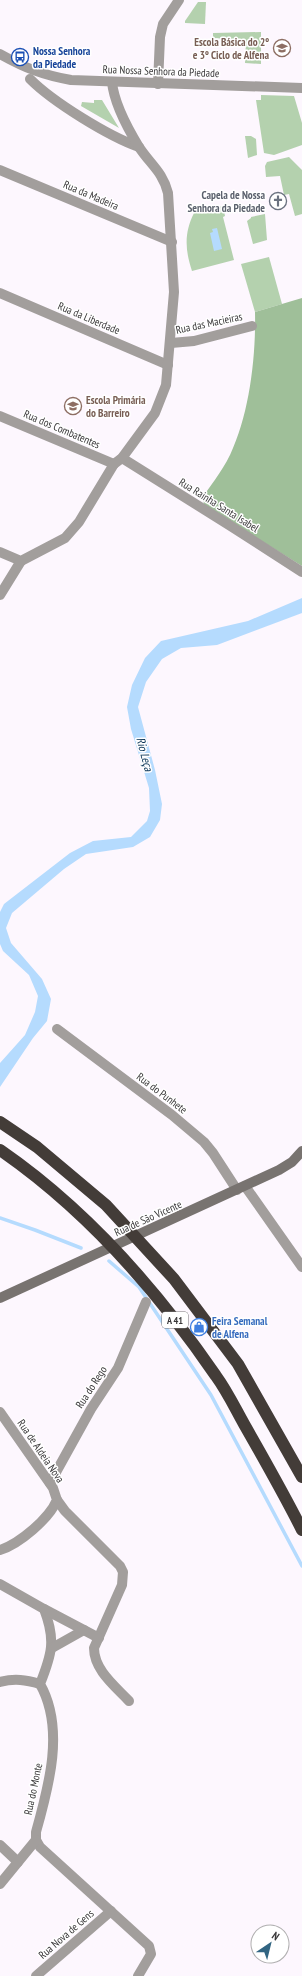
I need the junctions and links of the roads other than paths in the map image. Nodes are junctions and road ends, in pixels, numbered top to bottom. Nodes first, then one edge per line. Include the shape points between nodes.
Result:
1 (179, 0) edge
2 (0, 54) edge
3 (30, 79) dead end
4 (112, 82) junction
5 (158, 84) junction
6 (302, 88) edge
7 (139, 147) junction
8 (0, 170) edge
9 (172, 242) junction
10 (0, 293) edge
11 (252, 326) dead end
12 (171, 344) junction
13 (168, 365) junction
14 (0, 416) edge
15 (118, 461) junction
16 (0, 552) edge
17 (21, 561) junction
18 (302, 572) edge
19 (0, 595) edge
20 (57, 1029) dead end
21 (0, 1122) edge
22 (0, 1150) edge
23 (302, 1152) edge
24 (241, 1188) junction
25 (302, 1267) edge
26 (0, 1298) edge
27 (146, 1302) dead end
28 (0, 1412) edge
29 (302, 1477) edge
30 (50, 1483) junction
31 (56, 1500) junction
32 (302, 1530) edge
33 (0, 1550) edge
34 (0, 1584) edge
35 (44, 1609) junction
36 (84, 1630) junction
37 (99, 1638) junction
38 (52, 1648) junction
39 (0, 1682) edge
40 (40, 1684) junction
41 (129, 1701) dead end
42 (36, 1840) junction
43 (0, 1845) edge
44 (18, 1862) junction
45 (0, 1884) edge
46 (111, 1911) junction
47 (36, 1976) edge
48 (138, 1976) edge

1 - 5 street via 163,24
2 - 4 street, Rua Nossa Senhora da Piedade via 43,75 71,80
3 - 7 street via 58,101 123,141
4 - 5 street, Rua Nossa Senhora da Piedade
4 - 7 street via 113,96
5 - 6 street, Rua Nossa Senhora da Piedade
7 - 9 street via 165,179
8 - 9 street, Rua da Madeira
9 - 12 street via 174,292
10 - 13 street, Rua da Liberdade
11 - 12 street, Rua das Macieiras via 194,341
12 - 13 street
13 - 15 street via 166,385 159,406
14 - 15 street, Rua dos Combatentes
15 - 17 street via 79,522 65,538
15 - 18 street, Rua Rainha Santa Isabel via 230,525
16 - 17 street
17 - 19 street
20 - 24 street, Rua do Punhete via 204,1142
21 - 29 highway, A 41, bridge via 37,1147 106,1205 174,1279 238,1364
22 - 32 highway, A 41, bridge via 21,1164 88,1221 156,1293 217,1378 278,1482
23 - 24 main road, Rua de São Vicente via 279,1170
24 - 25 street, Rua do Punhete
24 - 26 main road, Rua de São Vicente
27 - 30 street, Rua do Rego via 120,1364 90,1409
28 - 30 street, Rua de Aldeia Nova
30 - 31 street, Rua de Aldeia Nova
31 - 33 street, Rua de Aldeia Nova via 48,1515 10,1547
31 - 37 street via 123,1572 122,1585
34 - 35 street
35 - 36 street
35 - 38 street
36 - 37 street
36 - 38 street
37 - 41 street via 94,1648 94,1657 102,1672
38 - 40 street
39 - 40 street via 12,1679
40 - 42 street, Rua do Monte via 49,1706 53,1742 50,1777
42 - 44 street
42 - 46 street via 40,1847
43 - 44 street
44 - 45 street
46 - 47 street, Rua Nova de Gens
46 - 48 street via 149,1946 151,1954

